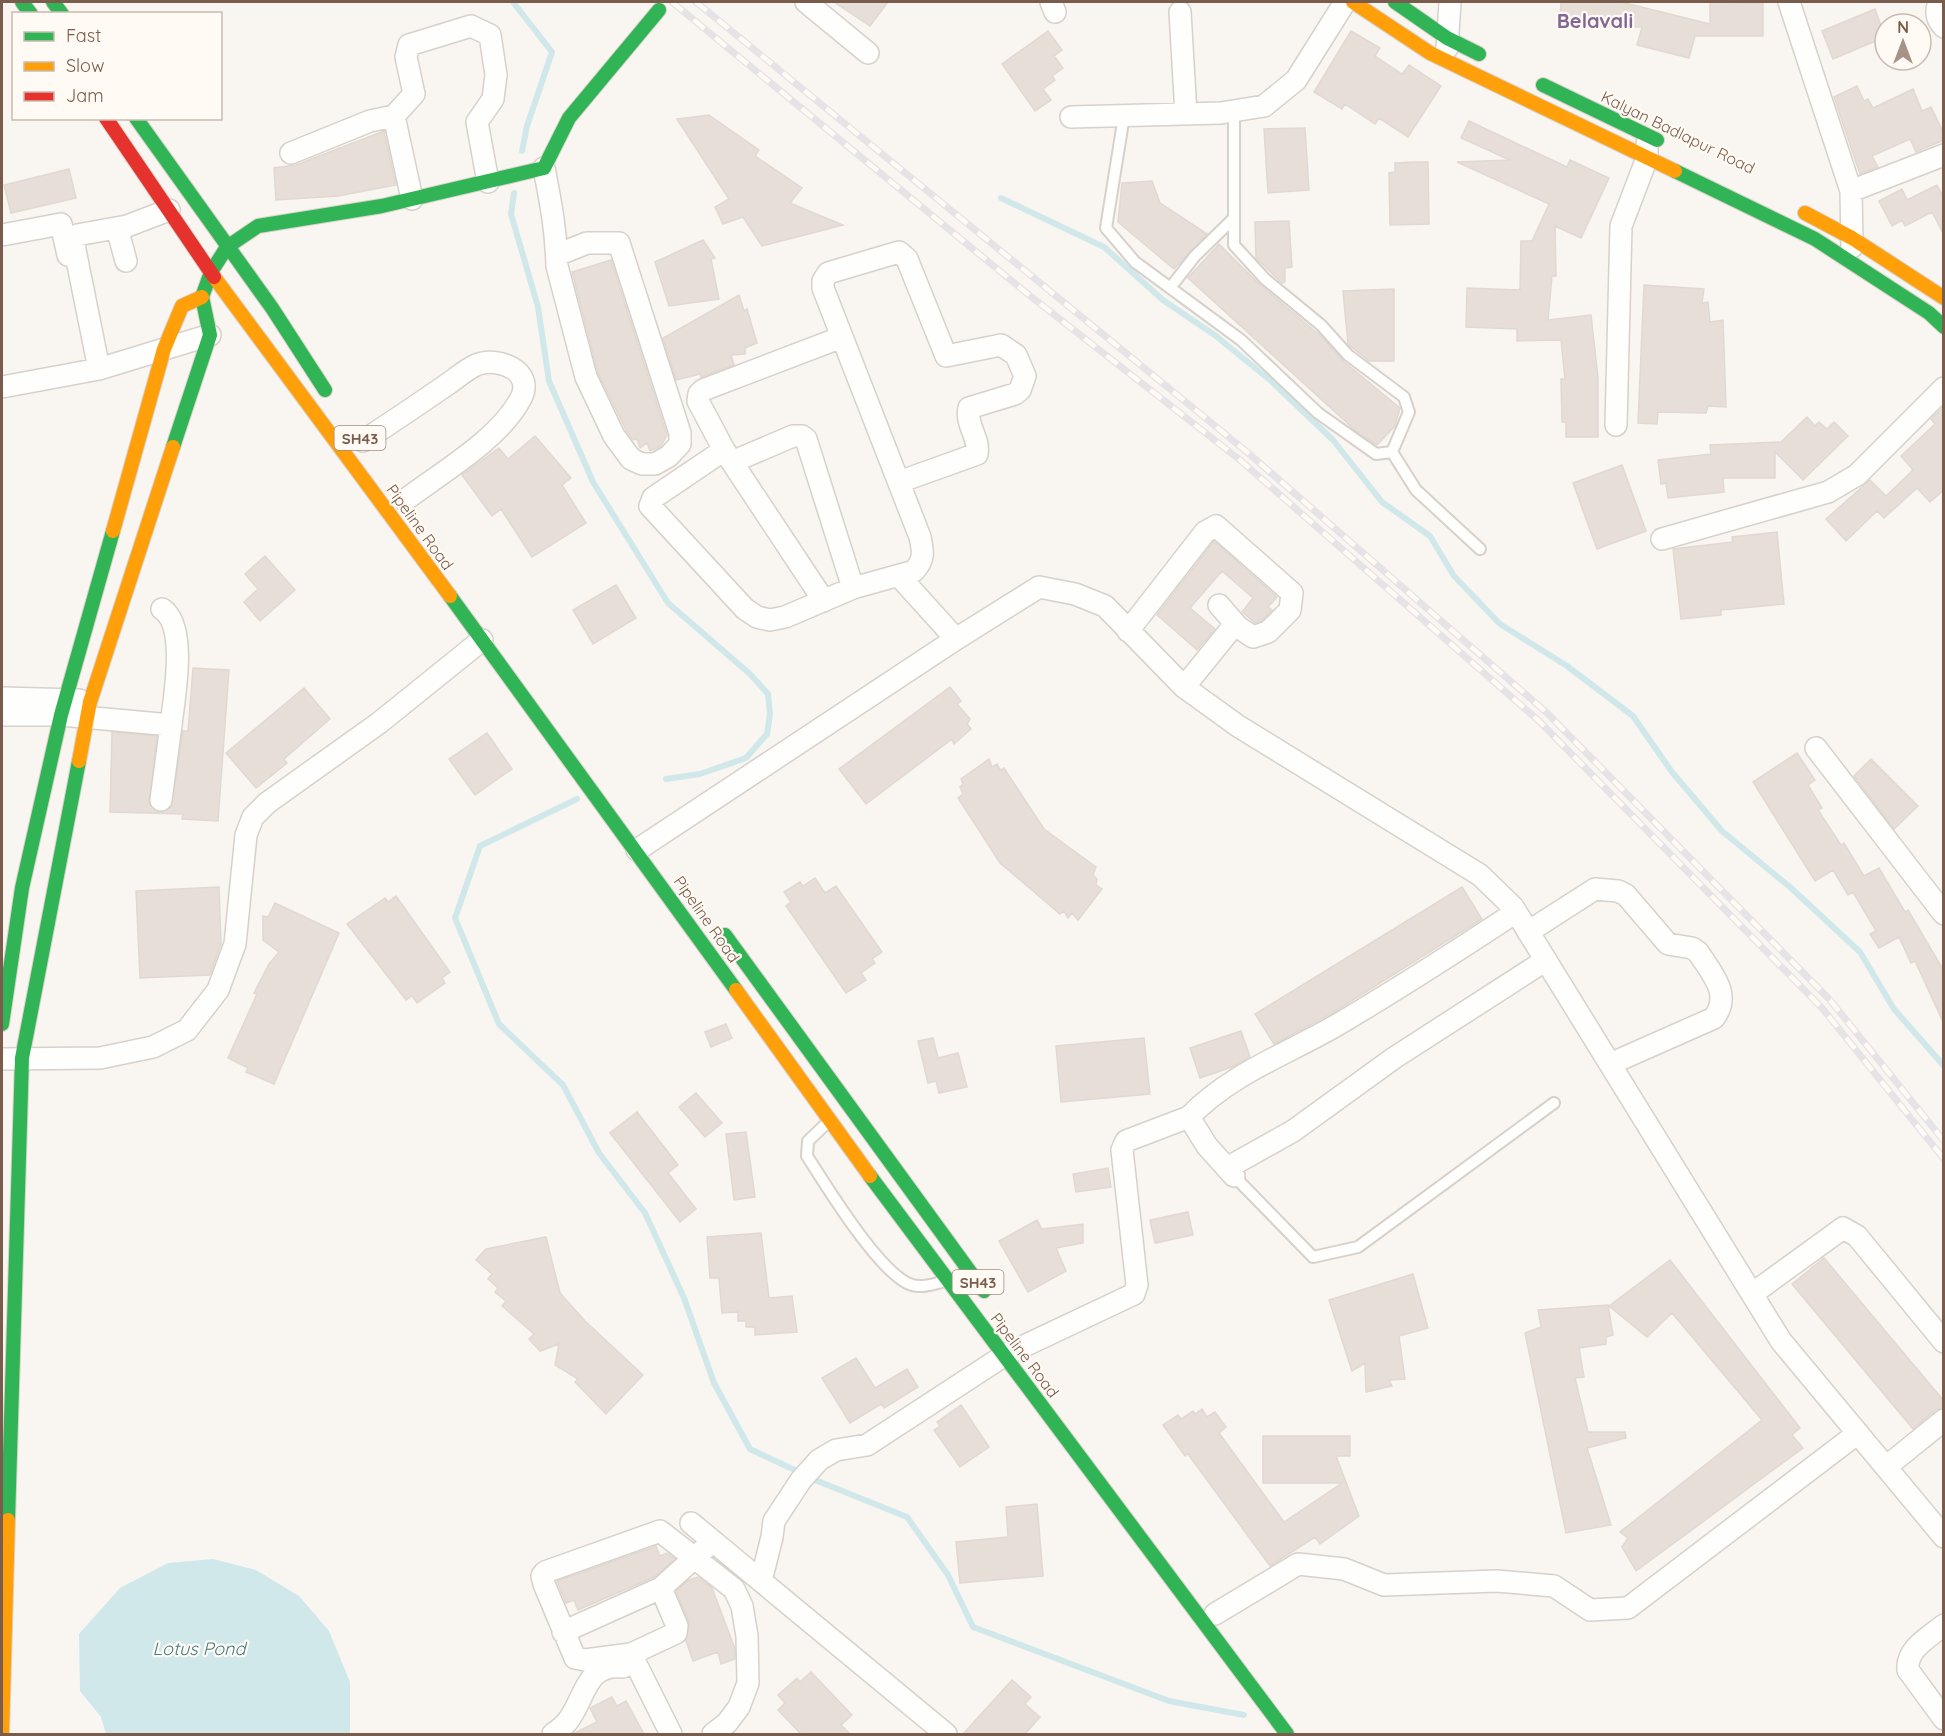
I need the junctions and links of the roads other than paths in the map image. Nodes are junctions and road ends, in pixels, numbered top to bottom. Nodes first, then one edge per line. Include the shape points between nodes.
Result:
1 (806, 2) edge
2 (1345, 2) edge
3 (1353, 2) edge
4 (1395, 2) edge
5 (1450, 2) edge
6 (1789, 2) edge
7 (1939, 2) edge
8 (659, 10) dead end
9 (1188, 11) dead end
10 (1944, 27) edge
11 (1447, 38) junction
12 (868, 53) dead end
13 (1447, 61) junction
14 (1497, 62) dead end
15 (1527, 77) dead end
16 (1566, 96) junction
17 (1234, 111) junction
18 (1186, 114) junction
19 (1556, 114) junction
20 (394, 116) junction
21 (1124, 116) junction
22 (1071, 117) dead end
23 (107, 120) edge
24 (137, 120) edge
25 (1646, 134) junction
26 (1667, 144) dead end
27 (291, 153) dead end
28 (1944, 155) edge
29 (1647, 158) junction
30 (544, 168) junction
31 (488, 182) junction
32 (1851, 191) junction
33 (412, 199) junction
34 (1793, 207) dead end
35 (170, 210) junction
36 (1234, 218) junction
37 (117, 228) junction
38 (2, 235) edge
39 (1852, 238) junction
40 (227, 247) junction
41 (557, 255) junction
42 (126, 261) dead end
43 (1852, 266) junction
44 (211, 272) junction
45 (1170, 288) junction
46 (202, 297) junction
47 (1944, 298) edge
48 (1944, 327) edge
49 (210, 335) junction
50 (842, 338) junction
51 (164, 349) junction
52 (96, 369) junction
53 (2, 387) edge
54 (1944, 388) edge
55 (336, 405) dead end
56 (1616, 425) dead end
57 (362, 441) dead end
58 (1392, 452) junction
59 (728, 456) junction
60 (899, 482) junction
61 (406, 500) dead end
62 (1662, 539) dead end
63 (1480, 549) dead end
64 (899, 576) junction
65 (853, 588) junction
66 (824, 601) junction
67 (1219, 605) dead end
68 (162, 609) dead end
69 (1238, 627) junction
70 (1128, 631) junction
71 (956, 639) junction
72 (482, 640) junction
73 (1184, 687) junction
74 (2, 698) edge
75 (63, 706) junction
76 (88, 710) junction
77 (2, 715) edge
78 (171, 725) junction
79 (1816, 748) dead end
80 (161, 800) dead end
81 (637, 850) junction
82 (1516, 912) junction
83 (1944, 914) edge
84 (718, 926) dead end
85 (1528, 932) junction
86 (1546, 960) junction
87 (2, 1024) edge
88 (12, 1058) edge
89 (1610, 1064) junction
90 (844, 1098) junction
91 (1554, 1103) dead end
92 (826, 1117) junction
93 (1189, 1117) junction
94 (1230, 1172) junction
95 (948, 1280) junction
96 (1752, 1294) junction
97 (992, 1300) dead end
98 (1944, 1342) edge
99 (1019, 1348) junction
100 (1944, 1420) edge
101 (1858, 1433) junction
102 (6, 1442) edge
103 (1886, 1467) junction
104 (691, 1523) dead end
105 (1944, 1536) edge
106 (713, 1541) junction
107 (692, 1559) junction
108 (761, 1581) junction
109 (661, 1588) junction
110 (1212, 1609) joint
111 (1944, 1625) edge
112 (563, 1632) junction
113 (631, 1654) junction
114 (2, 1708) edge
115 (1288, 1711) junction
116 (1275, 1718) junction
117 (1944, 1719) edge
118 (1293, 1730) edge
119 (2, 1733) edge
120 (553, 1734) edge
121 (658, 1734) edge
122 (671, 1734) edge
123 (713, 1734) edge
124 (946, 1734) edge

1 - 12 street
2 - 17 street via 1296,80 1264,106
3 - 13 main road
4 - 11 main road
5 - 11 street
6 - 32 street
7 - 10 street via 1937,21
8 - 30 main road via 569,118
9 - 18 street via 1182,39
11 - 13 street
11 - 14 main road
13 - 19 main road
15 - 16 main road, Kalyan Badlapur Road
16 - 19 main road
16 - 25 main road, Kalyan Badlapur Road
17 - 18 street
17 - 36 lane
18 - 21 street
19 - 29 main road
20 - 27 street via 370,121
20 - 31 street via 414,94 406,57 409,45 471,26 490,35 496,75 493,99 477,122
20 - 33 street
21 - 22 street
21 - 45 lane via 1106,228 1135,262
23 - 35 main road, Pipeline Road / SH43
24 - 40 main road, SH43
25 - 26 main road, Kalyan Badlapur Road
25 - 29 street
28 - 32 street
29 - 43 main road via 1767,208
29 - 56 street via 1621,226
30 - 31 main road
30 - 41 street via 557,231
31 - 33 main road
32 - 39 street
33 - 40 main road via 258,226
34 - 39 main road
35 - 37 street
35 - 44 main road, Pipeline Road / SH43
36 - 45 lane
36 - 58 lane via 1234,245 1265,279 1321,325 1348,355 1404,397 1408,412
37 - 42 street
37 - 52 street via 77,235 73,240
38 - 52 street via 61,224
39 - 43 street
39 - 47 main road
40 - 44 main road
40 - 55 main road, SH43 via 273,308
41 - 41 street via 586,377 614,436 631,459 655,464 680,444 680,433 619,243 587,243
43 - 48 main road
44 - 46 main road
44 - 72 main road, Pipeline Road / SH43
45 - 58 lane via 1241,340 1318,413 1376,454
46 - 49 main road
46 - 51 main road via 182,306
49 - 51 street
49 - 76 main road
50 - 59 street via 699,394 699,407
50 - 60 street
50 - 60 street via 823,288 825,276 899,252 907,259 946,356 1001,345 1016,355 1023,368 1023,383 1015,394 969,408 977,454
51 - 52 street
51 - 75 main road
52 - 53 street
54 - 62 street via 1857,475 1828,492
57 - 61 street via 477,365 503,362 519,373 524,390 513,412 495,431
58 - 63 lane via 1416,490
59 - 65 street via 793,436 806,439
59 - 66 street
59 - 66 street via 653,498 652,510 757,617 785,617
60 - 64 street via 924,552 914,571
64 - 65 street
64 - 71 street
65 - 66 street
67 - 69 street
68 - 78 street via 168,612 177,642
69 - 70 street via 1253,637 1268,632 1290,610 1292,593 1216,526 1205,532
69 - 73 street via 1231,629
70 - 71 street via 1105,606 1075,594 1039,587
70 - 73 street
71 - 81 street
72 - 81 main road, Pipeline Road / SH43
72 - 88 street via 253,817 246,835 235,944 218,990 187,1030 153,1047 100,1058
73 - 82 street via 1238,726 1480,875
74 - 75 street
75 - 76 street
75 - 77 street
75 - 87 main road via 22,888
76 - 78 street
76 - 88 main road
78 - 80 street
79 - 83 street
81 - 92 main road, Pipeline Road / SH43
82 - 85 street
82 - 93 street via 1336,1025 1241,1076 1207,1098
84 - 90 main road, Pipeline Road / SH43
85 - 86 street
85 - 89 street via 1595,889 1618,891 1626,895 1668,944 1692,948 1704,962 1722,991 1720,1011 1714,1018
86 - 89 street
86 - 94 street via 1394,1058
88 - 102 main road
89 - 96 street
90 - 92 main road
90 - 97 main road, Pipeline Road / SH43
91 - 94 lane via 1358,1247 1313,1257
92 - 95 main road, Pipeline Road / SH43
92 - 95 lane via 808,1141 807,1156 861,1236 906,1282 921,1287
93 - 94 street
93 - 99 street via 1125,1141 1122,1150 1137,1285 1134,1294
95 - 99 main road, Pipeline Road / SH43
96 - 98 street via 1843,1228 1857,1236
96 - 101 street via 1781,1341
99 - 108 street via 873,1441 836,1450 819,1460 774,1521
99 - 116 main road, Pipeline Road / SH43
100 - 103 street
101 - 103 street
101 - 110 street via 1628,1608 1590,1610 1554,1586 1497,1581 1384,1585 1344,1569 1298,1564
102 - 114 main road
103 - 105 street
104 - 106 street
106 - 107 street
106 - 108 street
107 - 109 street
107 - 112 street via 664,1534 655,1531 545,1572 544,1584
107 - 123 street via 734,1589 742,1606 747,1636 748,1683 744,1695 727,1723
108 - 124 street
109 - 112 street
109 - 113 street via 677,1626 676,1633
110 - 115 main road, Pipeline Road / SH43
111 - 117 street via 1912,1652 1907,1662 1908,1670
112 - 113 street via 579,1660
113 - 122 street
114 - 119 main road
115 - 116 main road
115 - 118 main road, Pipeline Road / SH43
116 - 118 main road, Pipeline Road / SH43
120 - 121 street via 567,1722 592,1676 604,1668 621,1666 634,1674

